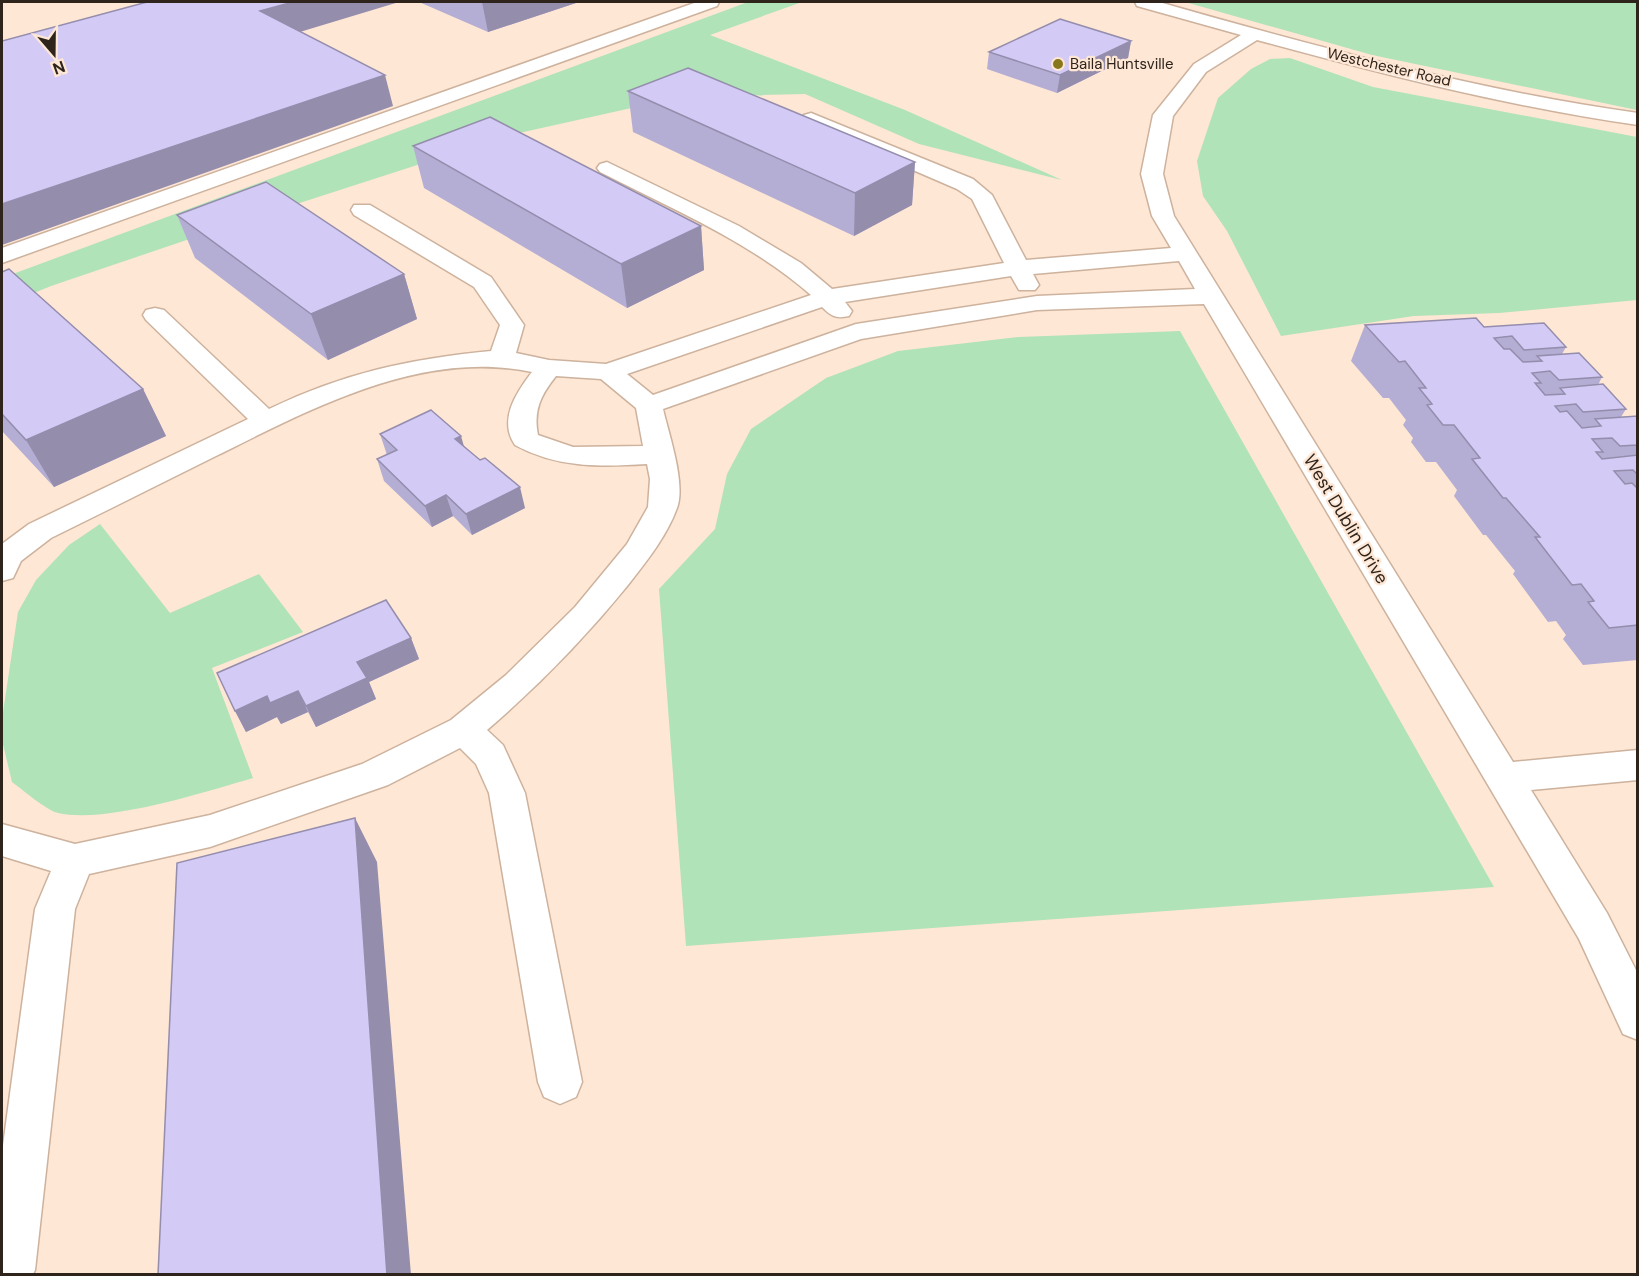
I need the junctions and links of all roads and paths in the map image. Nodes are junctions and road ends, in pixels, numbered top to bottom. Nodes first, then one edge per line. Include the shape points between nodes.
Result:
1 (711, 2) edge
2 (1143, 2) edge
3 (1253, 34) junction
4 (811, 119) edge
5 (1638, 119) edge
6 (606, 168) dead end
7 (362, 210) dead end
8 (1185, 254) junction
9 (2, 256) edge
10 (1018, 268) junction
11 (1210, 296) junction
12 (828, 297) junction
13 (1037, 303) junction
14 (155, 315) dead end
15 (856, 332) junction
16 (502, 358) junction
17 (549, 368) junction
18 (608, 372) junction
19 (649, 405) junction
20 (266, 420) junction
21 (658, 454) junction
22 (4, 559) edge
23 (464, 730) junction
24 (1638, 765) edge
25 (1503, 778) junction
26 (2, 840) edge
27 (75, 861) junction
28 (1638, 1020) edge
29 (560, 1082) dead end
30 (10, 1270) dead end

1 - 9 street
2 - 3 street, Westchester Road
3 - 5 street, Westchester Road via 1456,84 1595,114
3 - 8 street, West Dublin Drive via 1200,68 1163,115 1152,174 1163,216
4 - 10 street via 965,184 981,195
6 - 12 street via 749,241 787,264
7 - 16 street via 483,282 512,325
8 - 10 street
8 - 11 street, West Dublin Drive
10 - 12 street
10 - 13 street
11 - 13 street
11 - 25 street, West Dublin Drive
12 - 15 street
12 - 18 street
13 - 15 street
14 - 20 street
15 - 19 street
16 - 17 street
16 - 20 street via 427,365 368,379
17 - 18 street
17 - 21 street via 523,403 521,422 525,439 539,448 571,456
18 - 19 street
19 - 21 street
20 - 22 street via 40,531
21 - 23 street via 664,479 663,507 639,550 586,615 518,684
23 - 27 street via 375,775 210,831
23 - 29 street via 490,755 507,793
24 - 25 street
25 - 28 street, West Dublin Drive via 1593,926
26 - 27 street
27 - 30 street via 56,909

